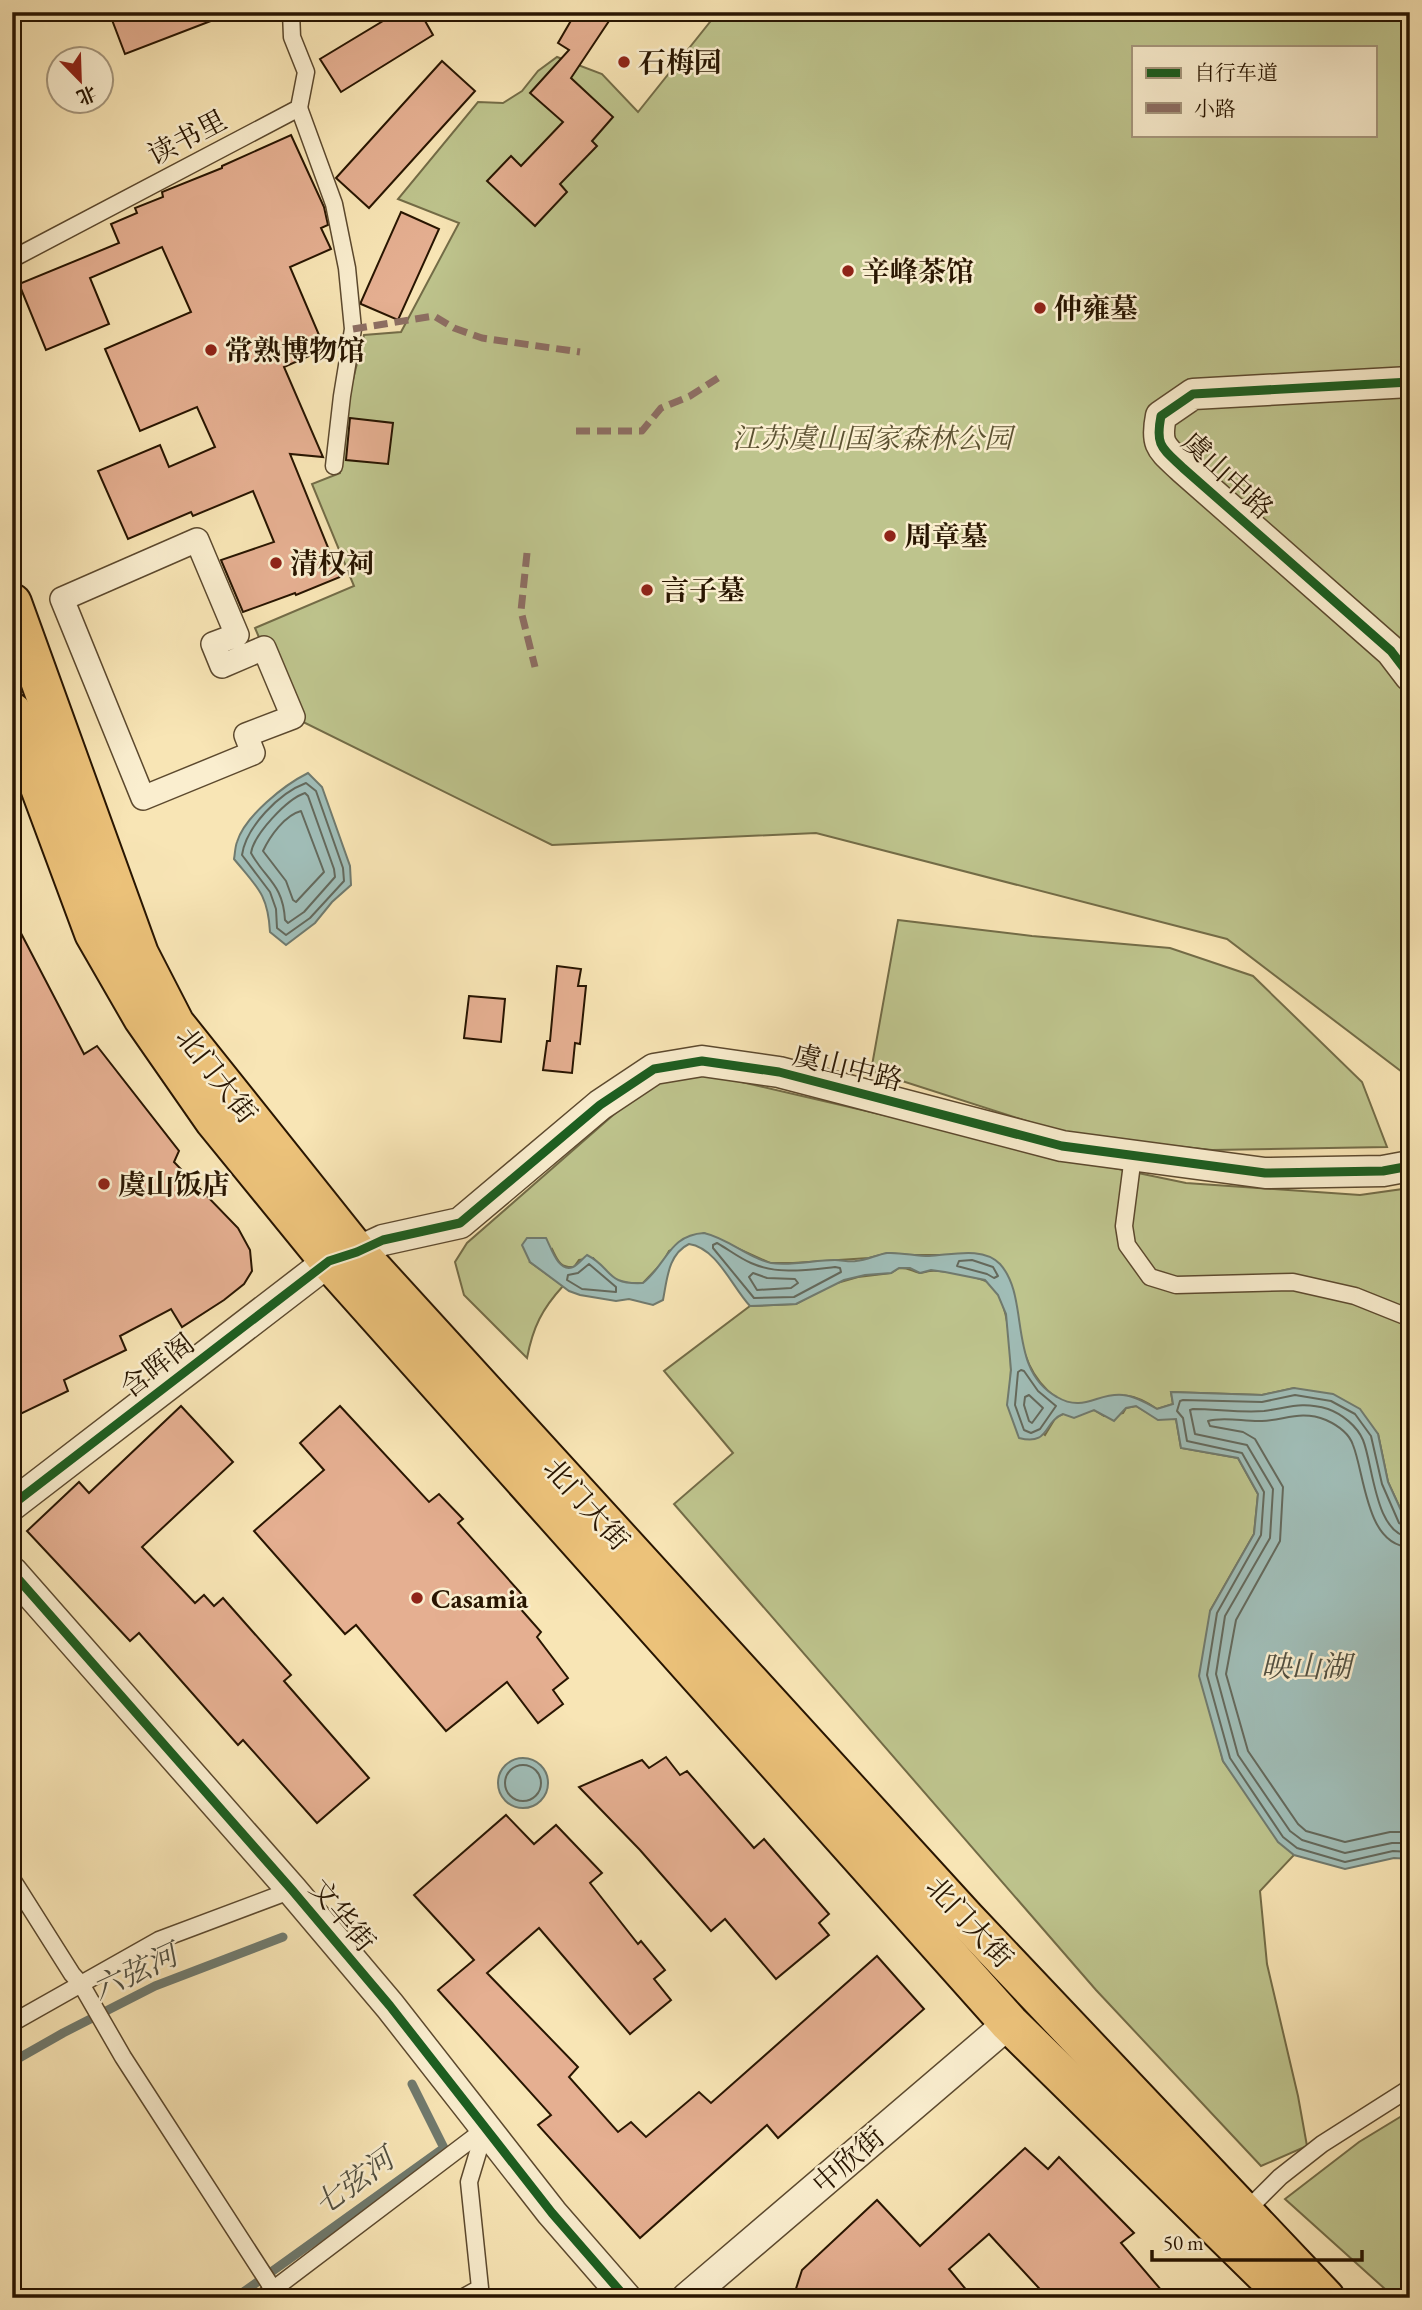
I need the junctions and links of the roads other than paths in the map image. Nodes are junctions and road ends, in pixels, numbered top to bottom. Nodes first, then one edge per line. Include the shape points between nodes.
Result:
1 (291, 12) edge
2 (299, 108) junction
3 (12, 259) edge
4 (1410, 382) edge
5 (334, 466) dead end
6 (12, 603) edge
7 (1410, 676) edge
8 (12, 712) edge
9 (253, 753) joint
10 (1133, 1156) junction
11 (1410, 1166) edge
12 (343, 1256) junction
13 (1410, 1318) edge
14 (12, 1505) edge
15 (12, 1572) edge
16 (12, 1879) edge
17 (292, 1890) junction
18 (81, 1984) junction
19 (12, 2022) edge
20 (1009, 2022) junction
21 (1410, 2088) edge
22 (485, 2129) junction
23 (1244, 2213) junction
24 (268, 2294) edge
25 (462, 2298) edge
26 (625, 2298) edge
27 (687, 2298) edge
28 (1289, 2298) edge
29 (1325, 2298) edge

1 - 2 lane via 292,37 306,72
2 - 3 lane, 读书里
2 - 5 lane via 334,204 353,329
4 - 7 street, 虞山中路 via 1193,394 1161,415 1157,434 1162,448 1391,651
6 - 12 main road, 北门大街 via 139,954 175,1024
8 - 12 main road, 北门大街 via 94,933 143,1018 214,1120
9 - 9 street via 143,798 62,599 197,540 237,635 213,644 222,666 264,648 293,717 246,735
10 - 11 street, 虞山中路 via 1265,1172 1383,1171
10 - 12 street, 虞山中路 via 1062,1146 779,1072 702,1061 654,1069 600,1105 460,1223 383,1241
10 - 13 lane via 1124,1226 1127,1245 1150,1277 1176,1285 1293,1282 1355,1296
12 - 14 street, 含晖阁
12 - 20 main road, 北门大街
12 - 23 main road, 北门大街
15 - 17 street, 文华街
16 - 18 lane
17 - 18 lane via 159,1940
17 - 22 street, 文华街
18 - 19 lane
18 - 24 lane via 255,2260
20 - 27 street, 中欣街
20 - 28 main road, 北门大街
21 - 23 lane via 1322,2144
22 - 24 lane
22 - 25 lane via 469,2182 480,2288
22 - 26 street, 文华街
23 - 29 main road, 北门大街

